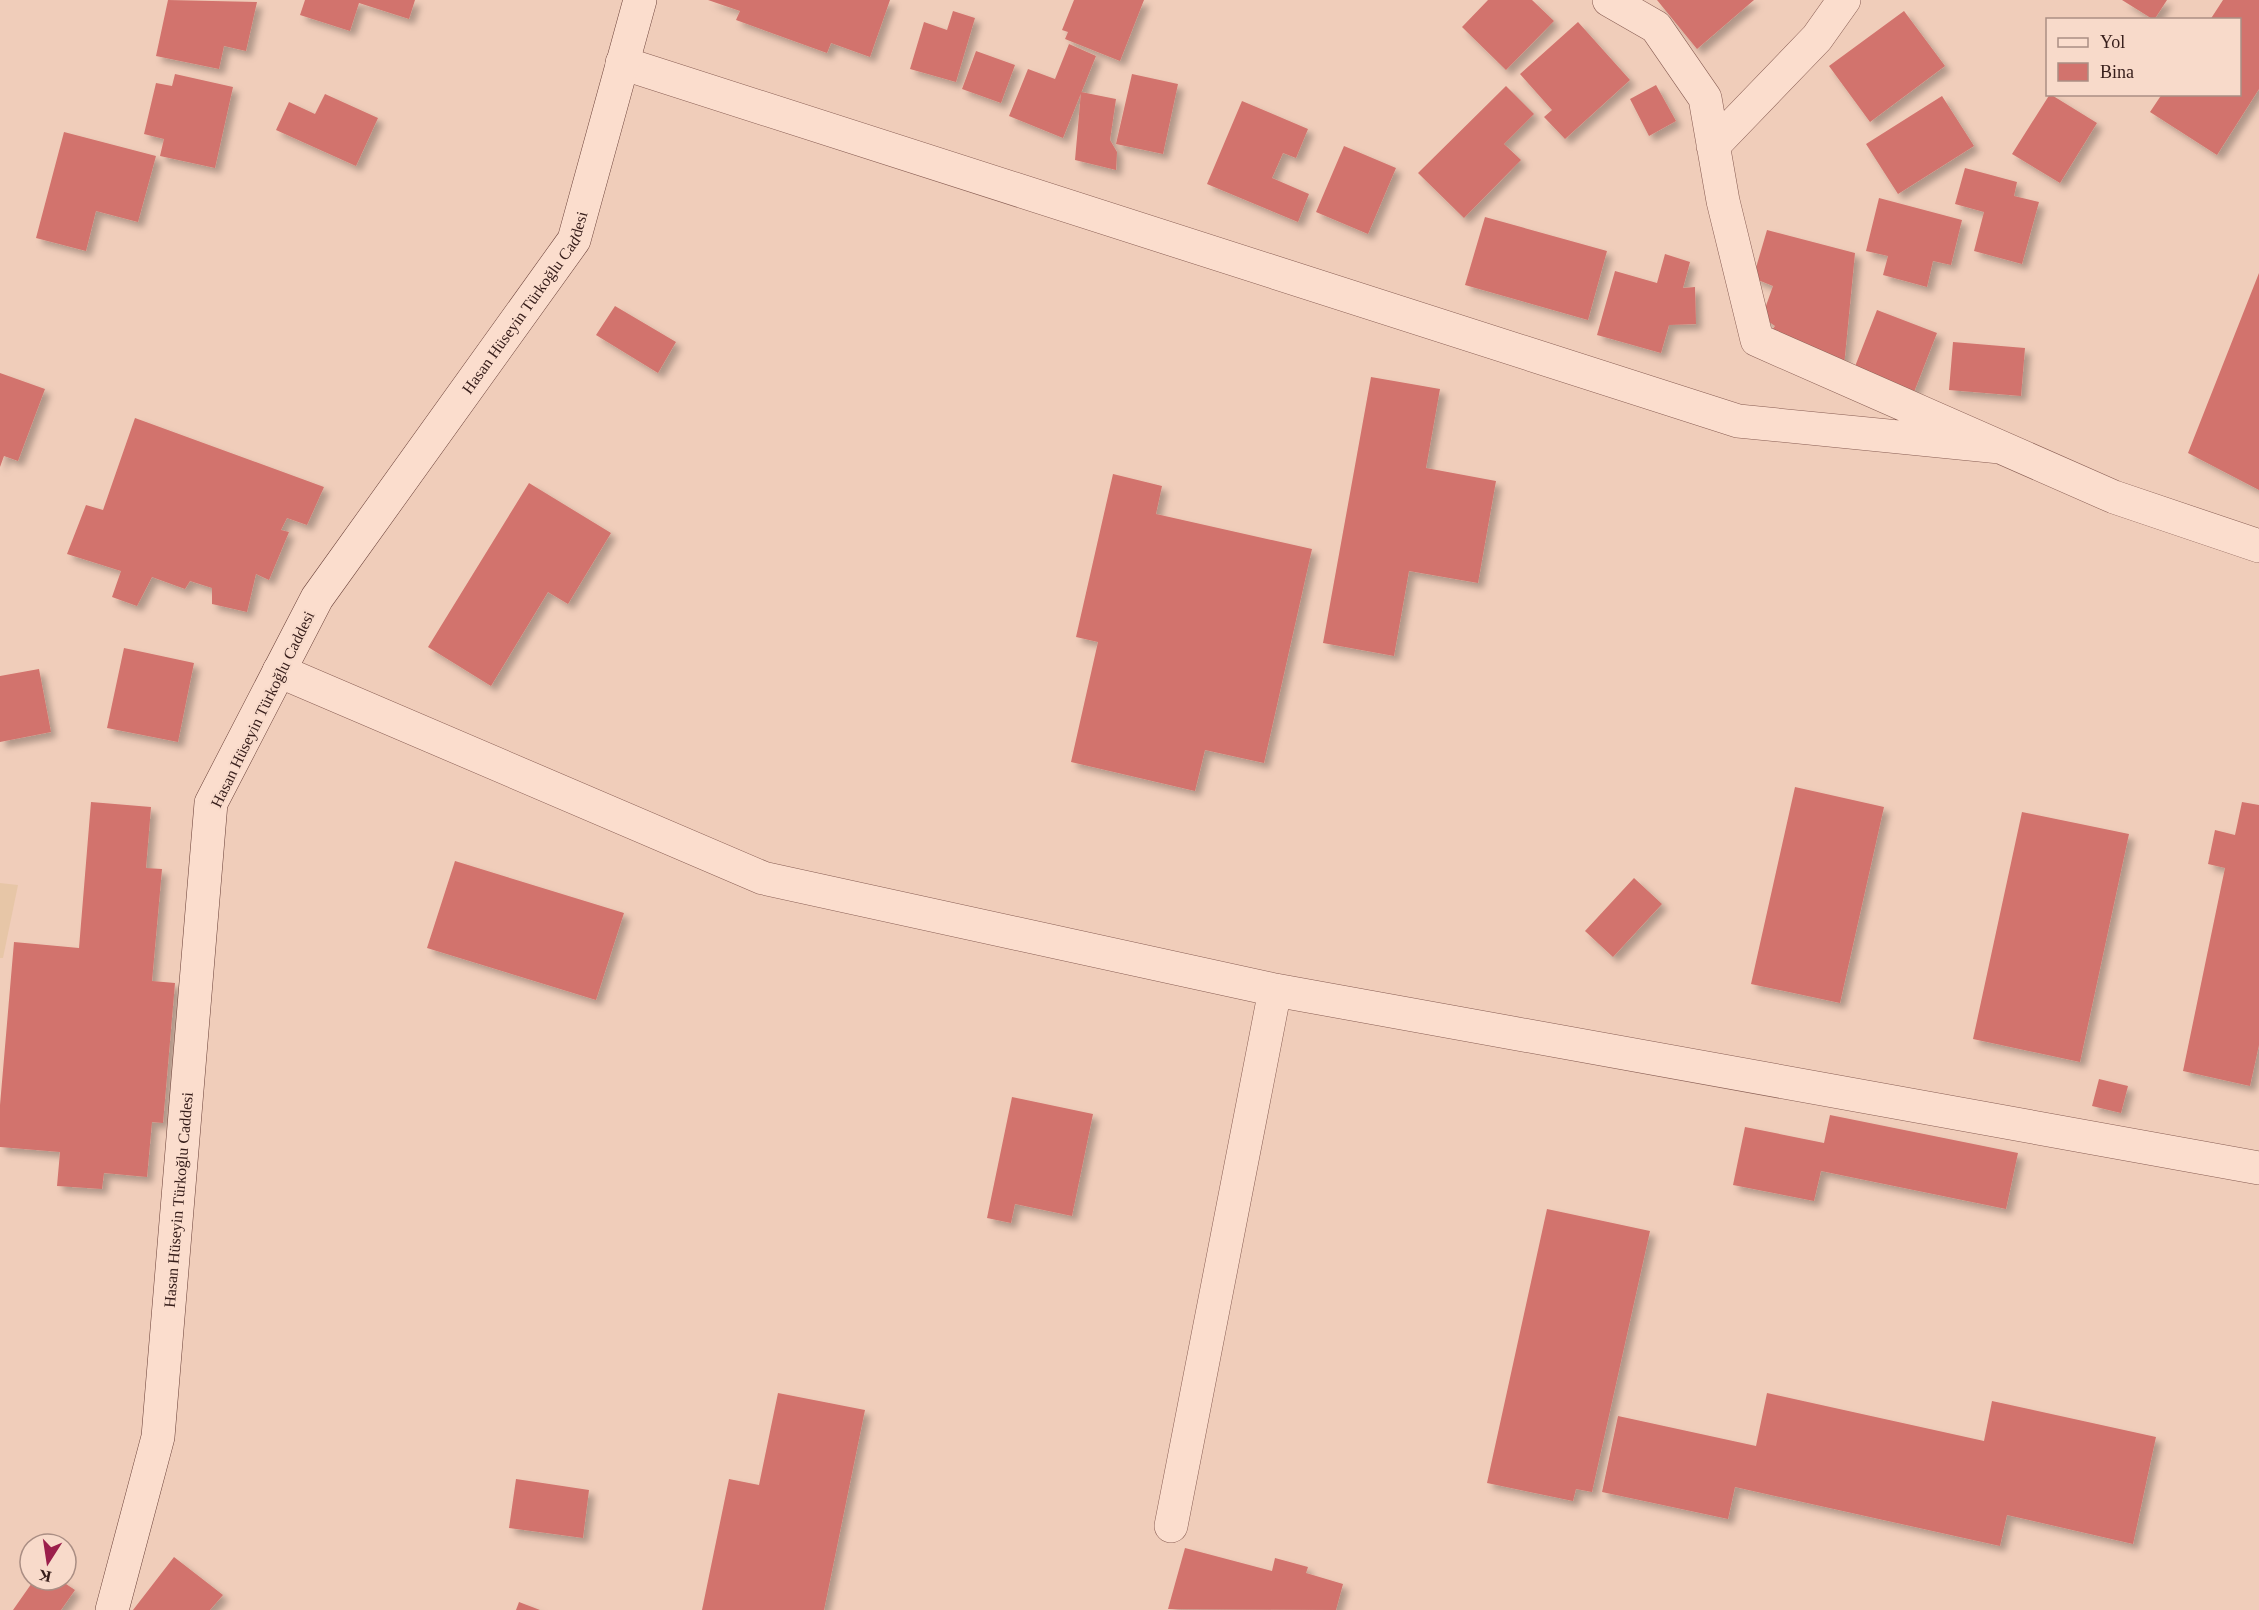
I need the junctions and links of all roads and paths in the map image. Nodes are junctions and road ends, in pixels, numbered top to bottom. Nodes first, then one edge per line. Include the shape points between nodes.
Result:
1 (640, 0) edge
2 (1609, 0) edge
3 (1844, 0) edge
4 (622, 63) junction
5 (1713, 146) junction
6 (2000, 447) junction
7 (2259, 546) edge
8 (279, 671) junction
9 (1275, 990) junction
10 (2259, 1168) edge
11 (1171, 1526) dead end
12 (112, 1610) edge

1 - 4 street, Hasan Hüseyin Türkoğlu Caddesi
2 - 5 street via 1656,27 1705,98
3 - 5 street via 1817,38
4 - 6 street via 1738,421
4 - 8 street, Hasan Hüseyin Türkoğlu Caddesi via 573,240 317,598
5 - 6 street via 1757,340
6 - 7 street via 2114,497
8 - 9 street via 762,878
8 - 12 street, Hasan Hüseyin Türkoğlu Caddesi via 211,803 158,1437
9 - 10 street
9 - 11 street

